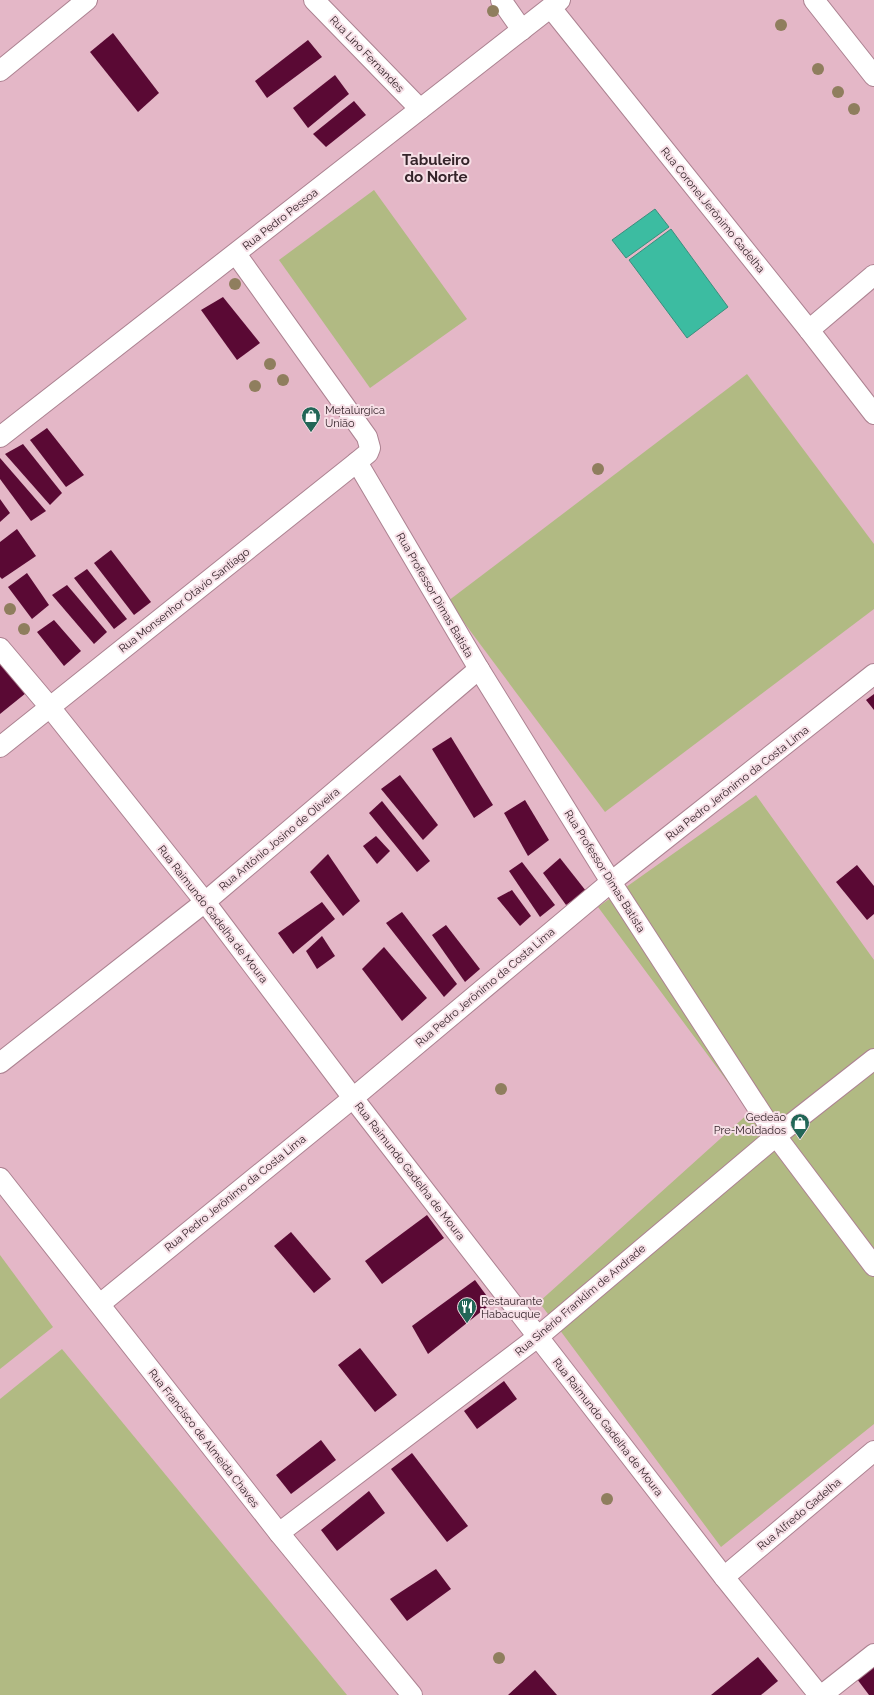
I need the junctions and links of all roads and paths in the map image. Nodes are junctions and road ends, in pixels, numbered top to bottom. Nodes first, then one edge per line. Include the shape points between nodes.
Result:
1 (87, 0) edge
2 (314, 0) edge
3 (501, 0) edge
4 (814, 0) edge
5 (555, 4) edge
6 (522, 30) junction
7 (0, 71) edge
8 (874, 76) edge
9 (420, 108) junction
10 (236, 254) junction
11 (874, 275) edge
12 (809, 330) junction
13 (874, 414) edge
14 (0, 437) edge
15 (362, 457) junction
16 (0, 648) edge
17 (479, 669) junction
18 (874, 674) edge
19 (49, 706) junction
20 (0, 747) edge
21 (611, 882) junction
22 (205, 902) junction
23 (874, 1059) edge
24 (0, 1063) edge
25 (353, 1098) junction
26 (776, 1136) junction
27 (0, 1178) edge
28 (874, 1266) edge
29 (100, 1304) junction
30 (538, 1336) junction
31 (874, 1451) edge
32 (279, 1533) junction
33 (724, 1577) junction
34 (874, 1654) edge
35 (412, 1695) edge
36 (821, 1695) edge

1 - 7 street
2 - 9 street, Rua Lino Fernandes
3 - 6 street
4 - 8 street
5 - 6 street, Rua Pedro Pessoa
5 - 12 street, Rua Coronel Jerônimo Gadelha
6 - 9 street, Rua Pedro Pessoa
9 - 10 street, Rua Pedro Pessoa
10 - 14 street, Rua Pedro Pessoa
10 - 15 street, Rua Professor Dimas Batista via 367,437 370,448
11 - 12 street
12 - 13 street, Rua Coronel Jerônimo Gadelha
15 - 17 street, Rua Professor Dimas Batista
15 - 19 street, Rua Monsenhor Otávio Santiago
16 - 19 street, Rua Raimundo Gadelha de Moura
17 - 21 street, Rua Professor Dimas Batista
17 - 22 street, Rua Antônio Josino de Oliveira
18 - 21 street, Rua Pedro Jerônimo da Costa Lima
19 - 20 street, Rua Monsenhor Otávio Santiago
19 - 22 street, Rua Raimundo Gadelha de Moura
21 - 25 street, Rua Pedro Jerônimo da Costa Lima
21 - 26 street, Rua Professor Dimas Batista
22 - 24 street, Rua Antônio Josino de Oliveira
22 - 25 street, Rua Raimundo Gadelha de Moura
23 - 26 street, Rua Sinério Franklim de Andrade
25 - 29 street, Rua Pedro Jerônimo da Costa Lima
25 - 30 street, Rua Raimundo Gadelha de Moura
26 - 28 street, Rua Professor Dimas Batista
26 - 30 street, Rua Sinério Franklim de Andrade
27 - 29 street, Rua Francisco de Almeida Chaves
29 - 32 street, Rua Francisco de Almeida Chaves
30 - 32 street, Rua Sinério Franklim de Andrade
30 - 33 street, Rua Raimundo Gadelha de Moura
31 - 33 street, Rua Alfredo Gadelha
32 - 35 street, Rua Francisco de Almeida Chaves
33 - 36 street, Rua Raimundo Gadelha de Moura
34 - 36 street

